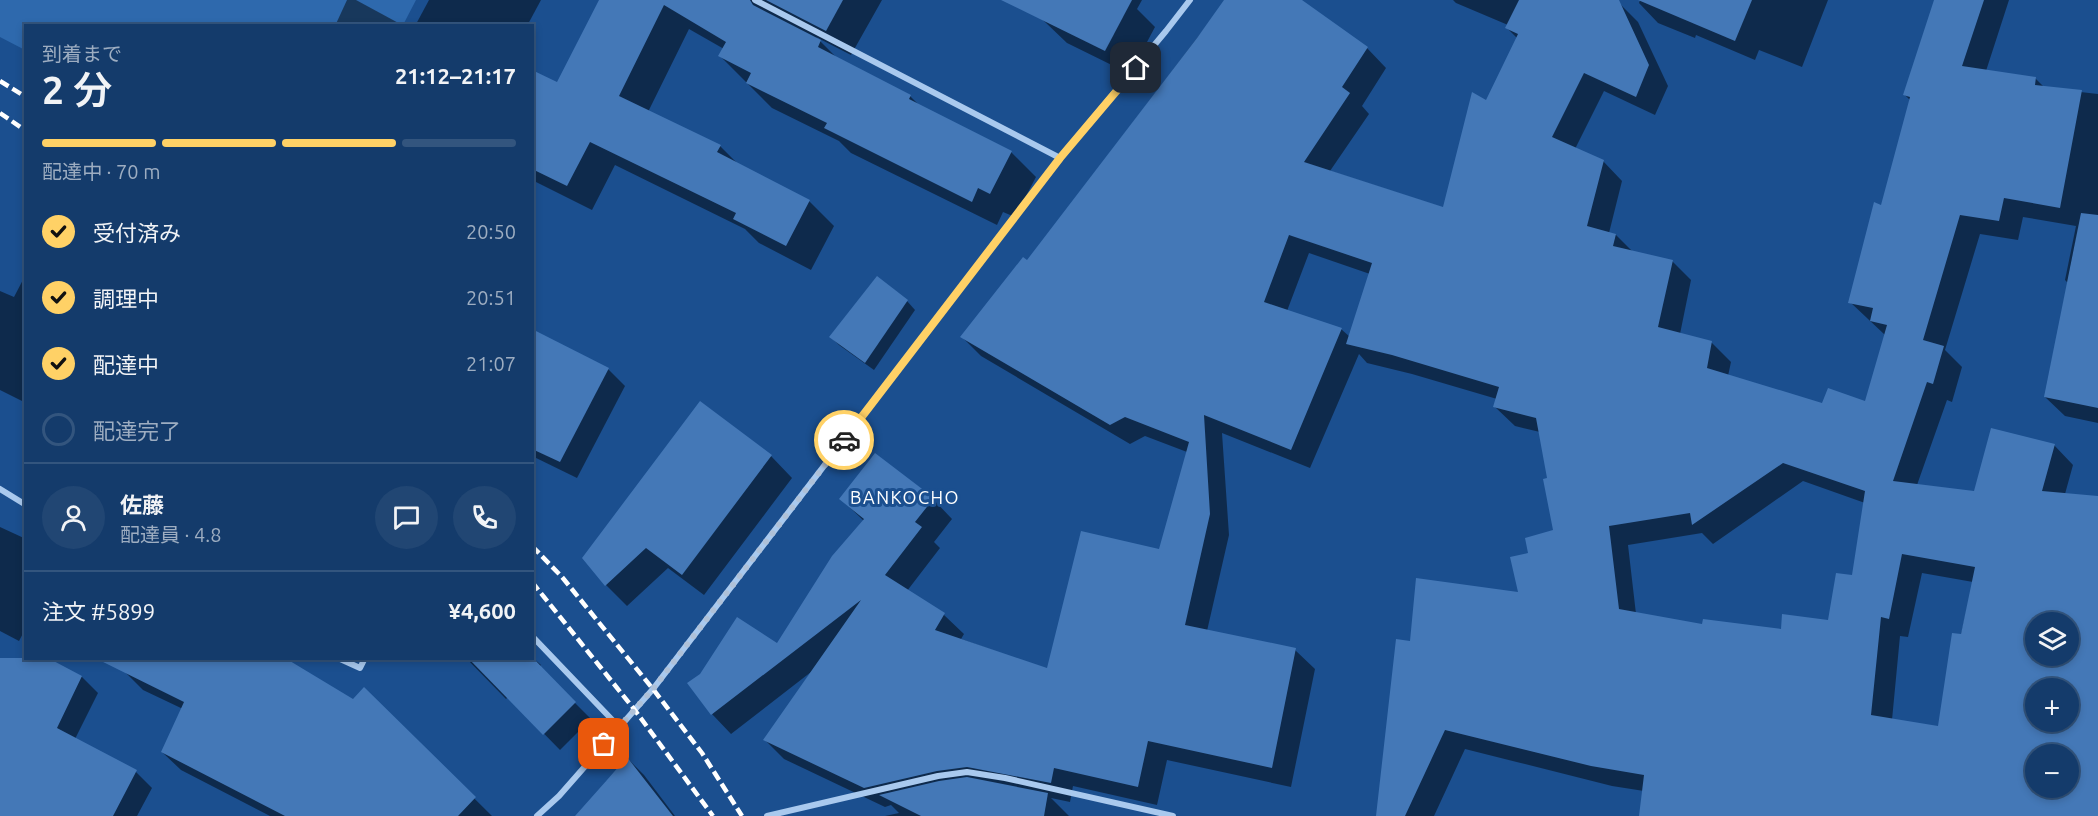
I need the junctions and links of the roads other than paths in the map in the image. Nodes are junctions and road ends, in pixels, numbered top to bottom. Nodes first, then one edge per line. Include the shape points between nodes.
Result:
1 (755, 0) edge
2 (1190, 0) edge
3 (1060, 158) junction
4 (0, 489) edge
5 (24, 504) edge
6 (534, 638) edge
7 (342, 660) edge
8 (364, 660) edge
9 (619, 727) junction
10 (537, 816) edge
11 (766, 816) edge
12 (1173, 816) edge

1 - 3 street
2 - 3 street
3 - 9 street via 653,689
4 - 5 street
6 - 9 street
7 - 8 street via 360,668
9 - 10 street
11 - 12 street via 967,772

